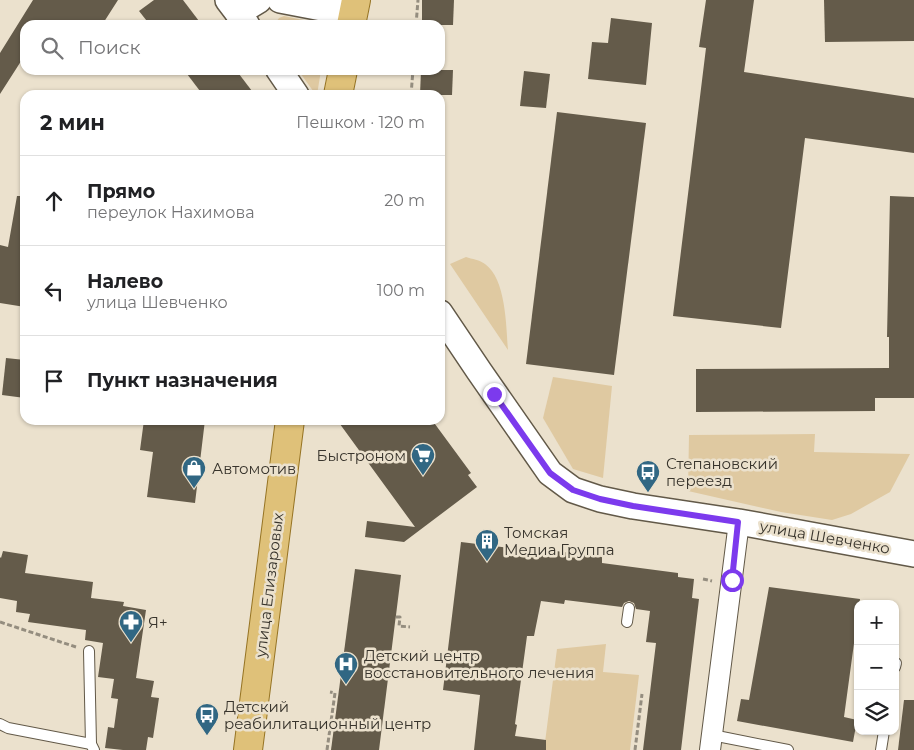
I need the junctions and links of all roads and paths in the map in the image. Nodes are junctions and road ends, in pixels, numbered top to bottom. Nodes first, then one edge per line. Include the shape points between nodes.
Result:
1 (259, 0) edge
2 (280, 0) edge
3 (418, 0) edge
4 (238, 13) edge
5 (353, 13) edge
6 (416, 20) edge
7 (282, 75) edge
8 (342, 75) edge
9 (413, 75) edge
10 (293, 90) edge
11 (339, 90) edge
12 (411, 90) edge
13 (445, 320) edge
14 (289, 425) edge
15 (738, 522) junction
16 (914, 554) edge
17 (628, 608) dead end
18 (396, 616) dead end
19 (0, 622) edge
20 (627, 622) dead end
21 (410, 627) dead end
22 (89, 651) joint
23 (330, 692) dead end
24 (642, 694) dead end
25 (0, 724) edge
26 (883, 735) edge
27 (711, 742) edge
28 (92, 747) edge
29 (764, 748) edge
30 (248, 750) edge
31 (327, 750) edge
32 (635, 750) edge
33 (788, 750) edge
34 (881, 750) edge

1 - 4 street
2 - 5 street
3 - 6 path
7 - 10 street
8 - 11 main road
9 - 12 path
13 - 15 street, улица Шевченко via 550,473 573,490 633,506
14 - 30 main road, улица Елизаровых
15 - 16 street, улица Шевченко
15 - 27 street
17 - 20 lane
18 - 21 path via 400,617 399,626
19 - 22 path
22 - 28 lane
23 - 31 path via 335,693 336,702
24 - 32 path
25 - 28 lane
26 - 34 lane
27 - 29 lane
29 - 33 lane

